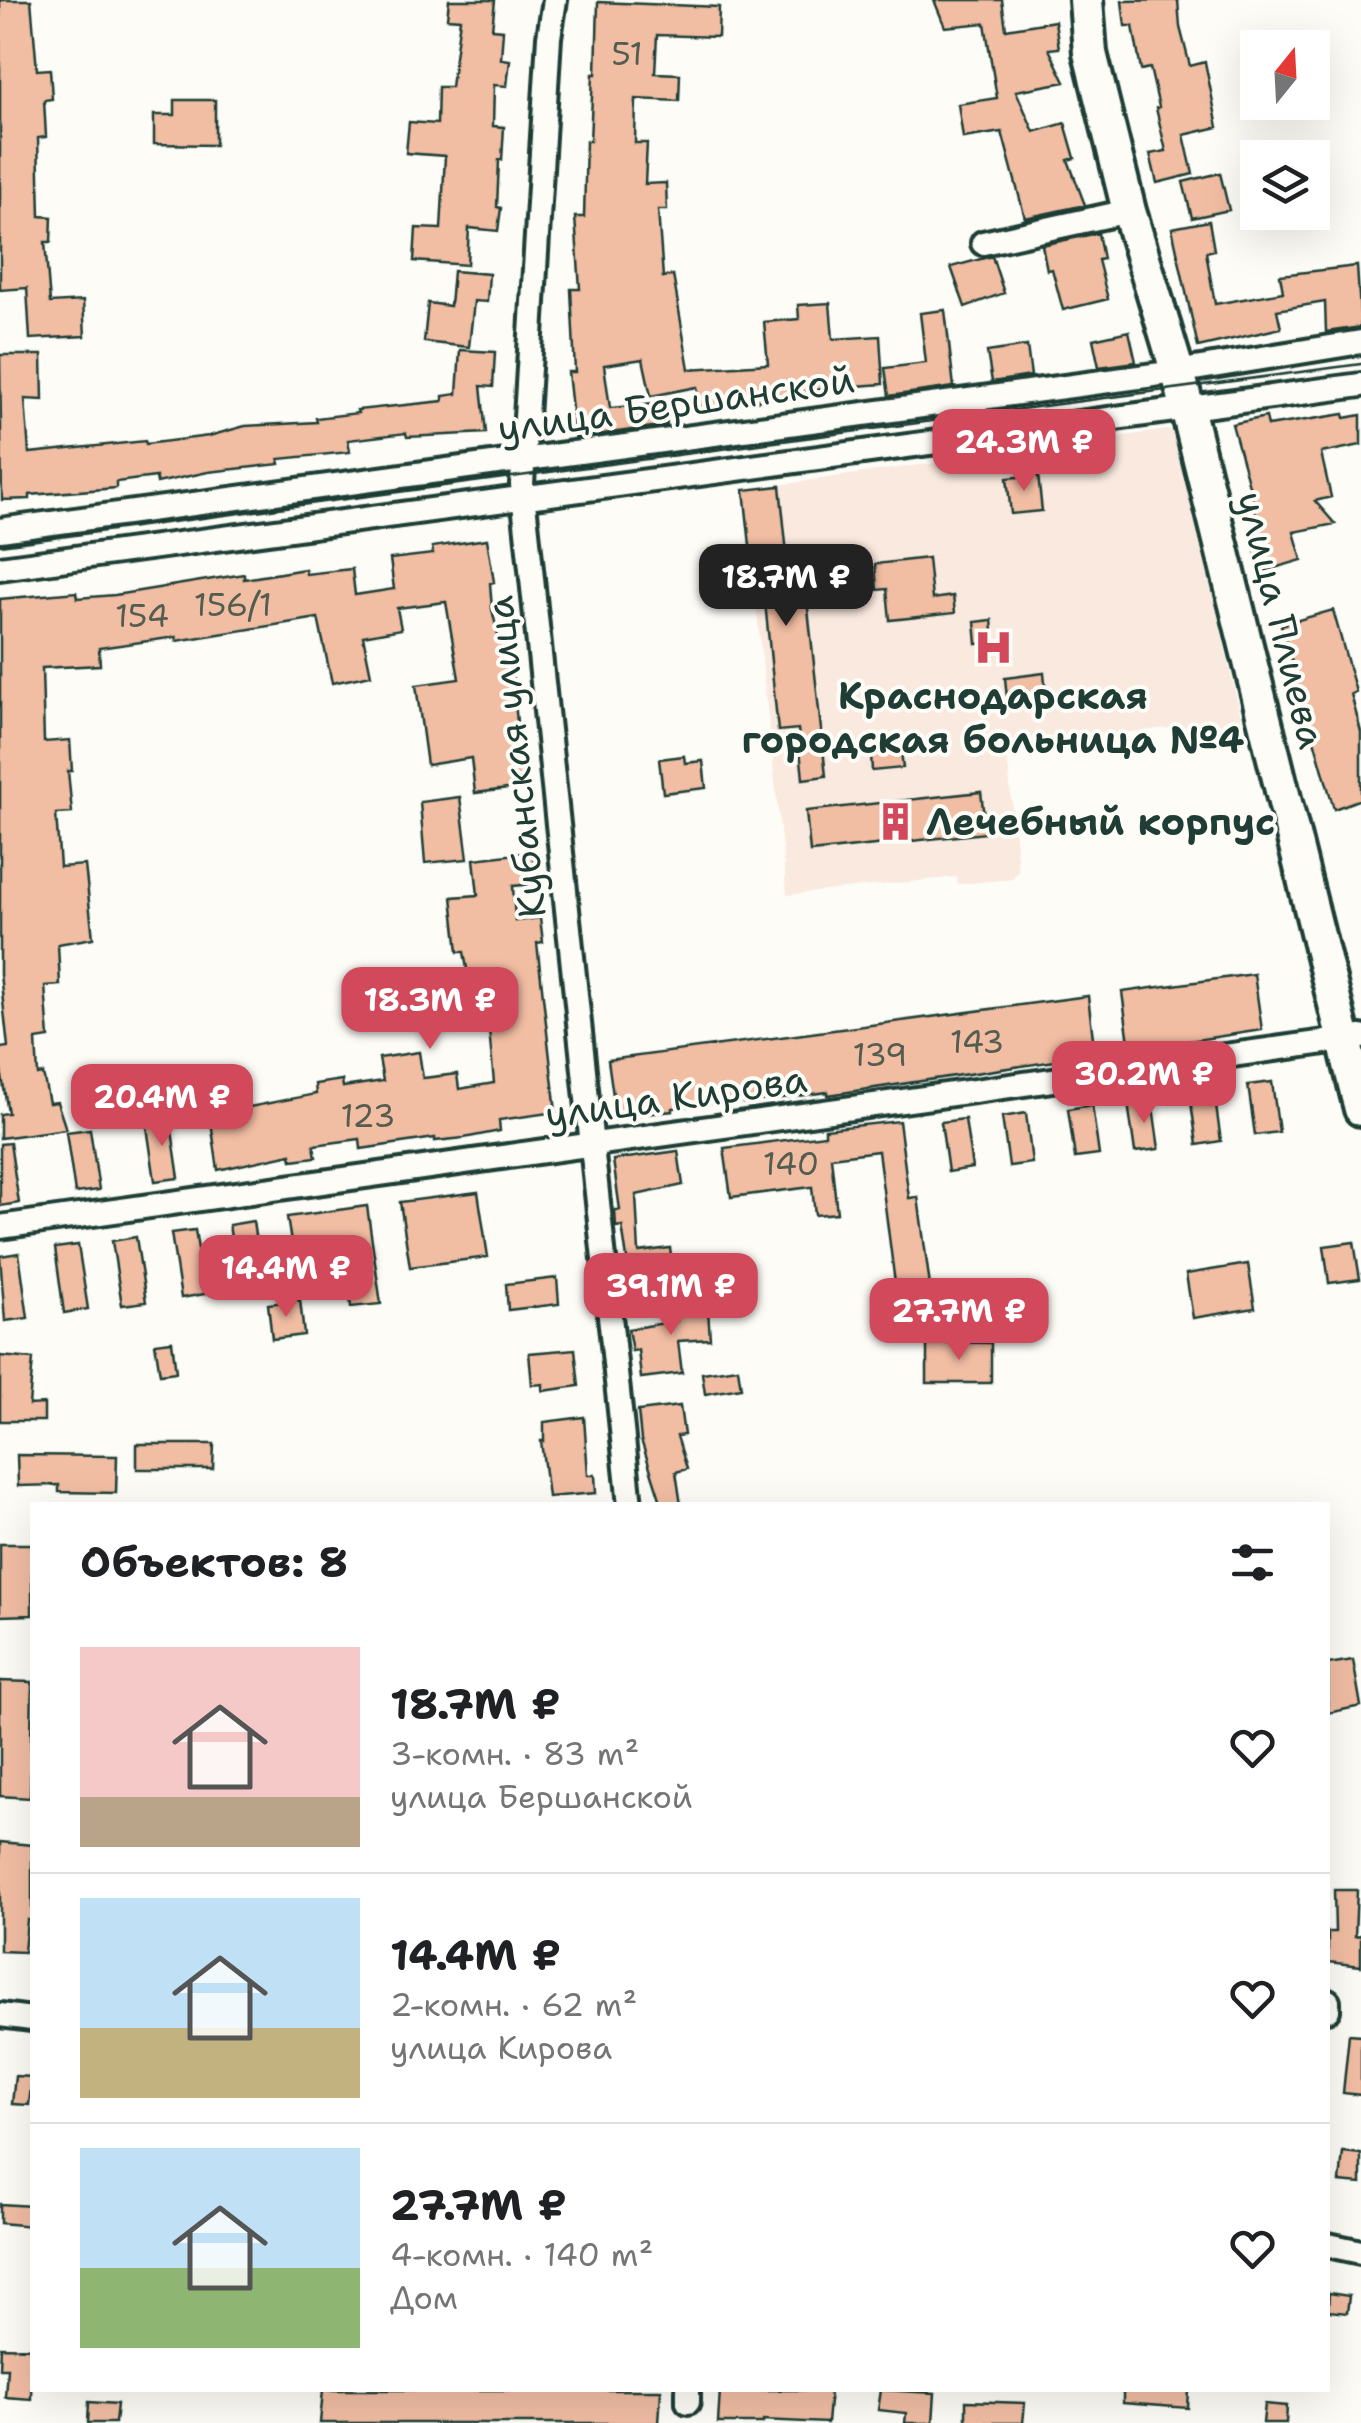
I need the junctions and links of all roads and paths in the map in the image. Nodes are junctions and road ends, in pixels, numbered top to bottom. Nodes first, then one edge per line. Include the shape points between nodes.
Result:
1 (555, 0) edge
2 (1086, 0) edge
3 (1129, 211) junction
4 (983, 243) dead end
5 (1361, 342) edge
6 (1176, 372) junction
7 (1361, 385) edge
8 (1187, 411) junction
9 (522, 460) junction
10 (523, 498) junction
11 (0, 530) edge
12 (0, 568) edge
13 (1353, 1038) edge
14 (1361, 1109) edge
15 (593, 1144) junction
16 (0, 1227) edge
17 (630, 1502) edge
18 (0, 2014) edge
19 (30, 2019) edge
20 (1330, 2245) edge
21 (1361, 2252) edge

1 - 9 street, Кубанская улица
2 - 3 street, улица Плиева via 1090,53
3 - 4 street
3 - 6 street, улица Плиева
5 - 6 street, улица Бершанской
6 - 8 street, улица Плиева
6 - 9 street, улица Бершанской
7 - 8 street, улица Бершанской
8 - 10 street, улица Бершанской
8 - 13 street, улица Плиева
9 - 10 street, Кубанская улица
9 - 11 street, улица Бершанской
10 - 12 street, улица Бершанской
10 - 15 street, Кубанская улица
13 - 14 street, улица Плиева
13 - 15 street, улица Кирова
15 - 16 street, улица Кирова
15 - 17 street, Кубанская улица
18 - 19 street
20 - 21 street

